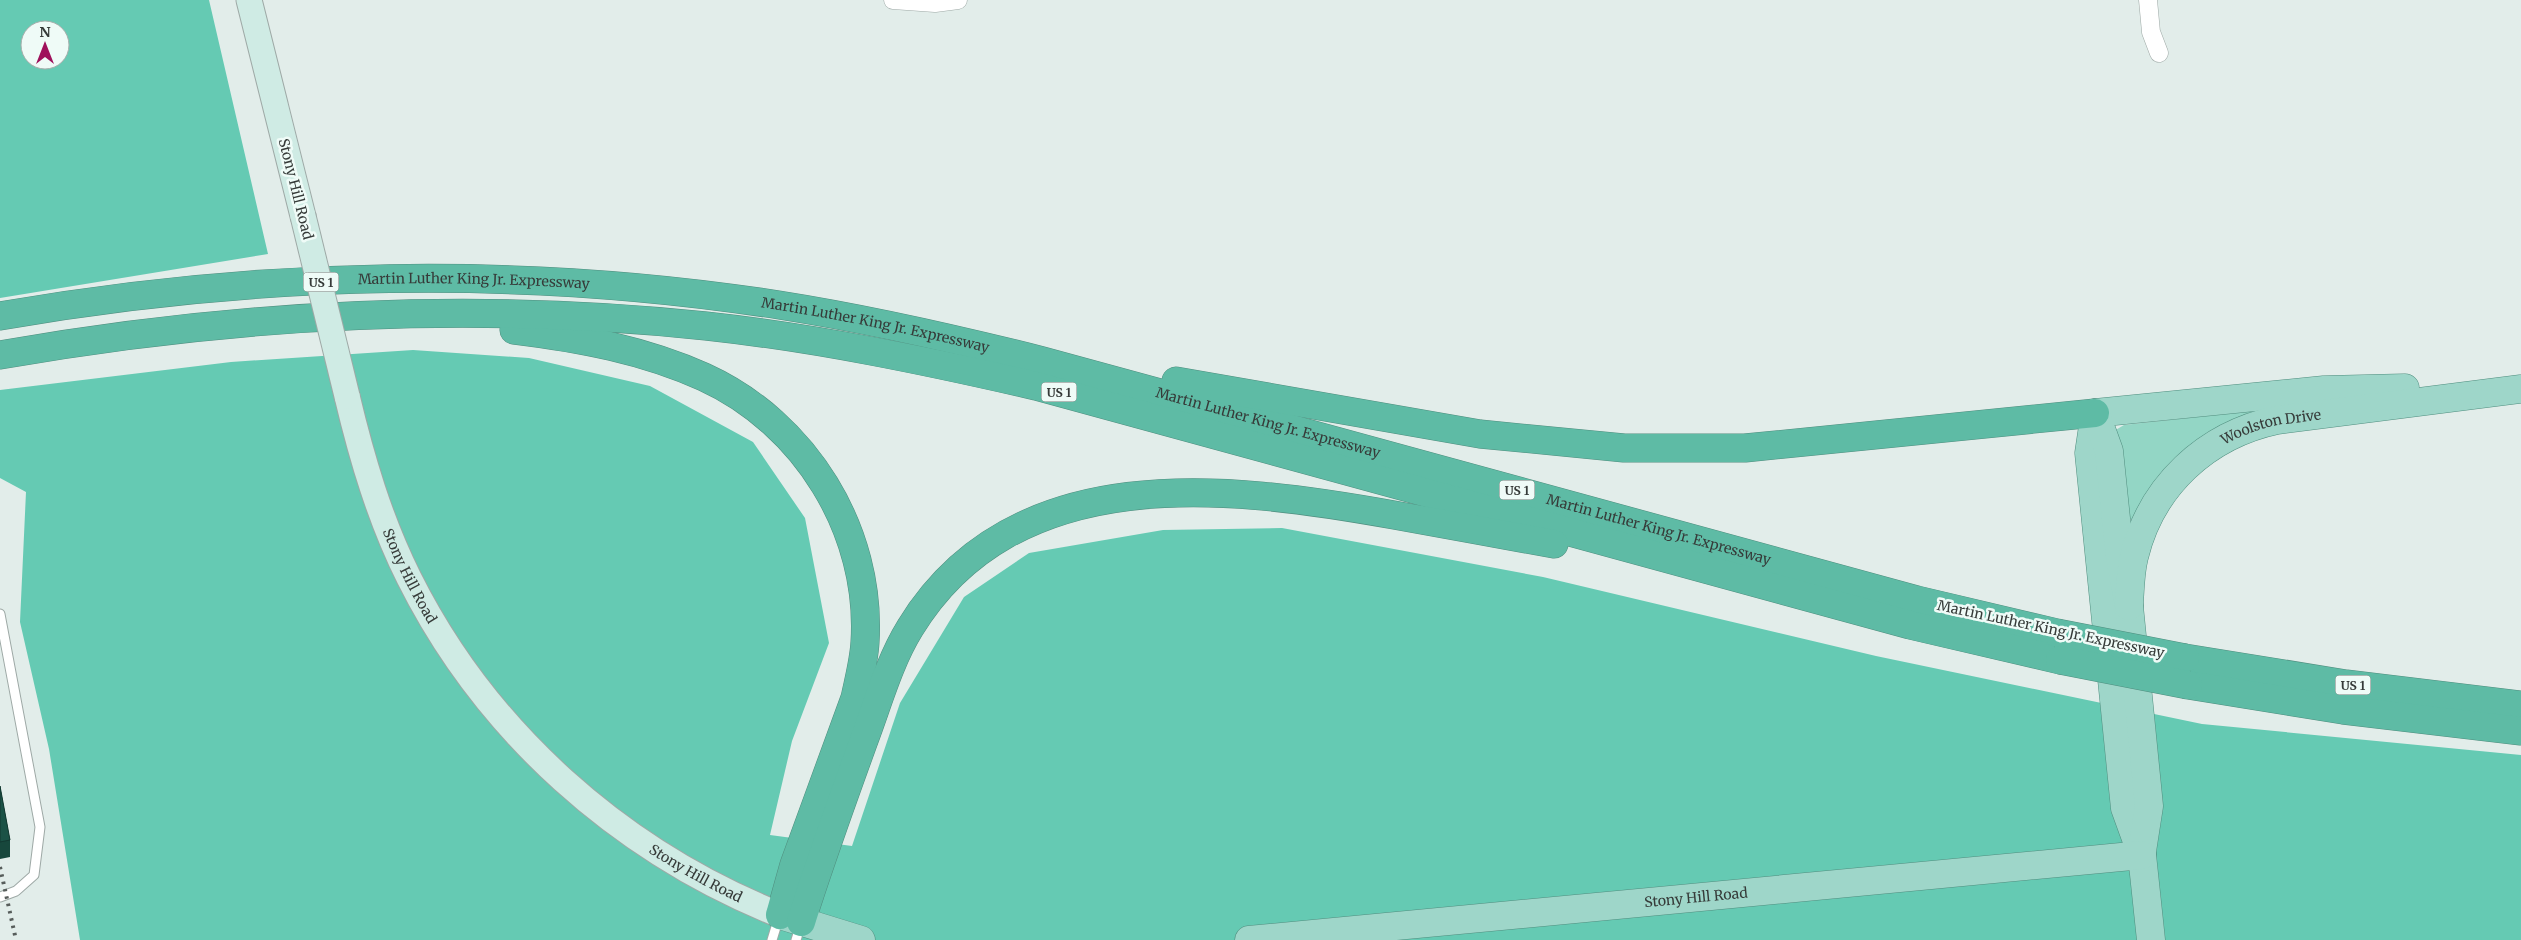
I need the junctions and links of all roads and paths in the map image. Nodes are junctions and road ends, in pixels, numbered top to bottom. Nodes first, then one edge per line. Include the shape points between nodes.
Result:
1 (249, 0) edge
2 (893, 0) edge
3 (958, 0) edge
4 (2148, 0) edge
5 (2159, 53) dead end
6 (371, 314) junction
7 (0, 316) edge
8 (977, 344) junction
9 (0, 355) edge
10 (2521, 376) edge
11 (2521, 389) edge
12 (2095, 413) junction
13 (1730, 576) junction
14 (2129, 606) junction
15 (0, 614) edge
16 (2521, 705) edge
17 (2521, 731) edge
18 (2142, 855) junction
19 (0, 897) edge
20 (787, 929) edge
21 (861, 940) edge
22 (1249, 940) edge
23 (2151, 940) edge

1 - 20 street, Stony Hill Road, bridge via 373,490 409,577 448,645 495,710 553,771 622,829 676,866
2 - 3 street via 935,3
4 - 5 street via 2151,32
6 - 9 highway, Martin Luther King Jr. Expressway / US 1 via 172,328
6 - 13 highway, Martin Luther King Jr. Expressway / US 1 via 505,313 641,320 773,335 905,357 1036,386
6 - 20 highway via 553,334 652,357 706,378 754,406 812,464 828,488 853,544 863,596 865,643 855,698 794,865
7 - 8 highway, Martin Luther King Jr. Expressway / US 1 via 167,292 236,287 370,280 506,281 643,289 768,304 844,316
8 - 12 highway via 1430,427 1532,441 1624,448 1770,446
8 - 16 highway, Martin Luther King Jr. Expressway / US 1, bridge via 1917,600 2057,633 2346,684
10 - 12 main road, Woolston Drive via 2420,388 2324,390
11 - 14 main road, Woolston Drive via 2277,420 2242,429 2226,437 2184,468 2158,499 2140,537 2134,559
12 - 14 main road, Woolston Drive via 2109,451 2120,557
12 - 18 main road, Woolston Drive via 2089,453 2124,799
13 - 17 highway, Martin Luther King Jr. Expressway / US 1, bridge via 1910,625 2060,660 2343,710
13 - 20 highway via 1322,502 1264,495 1196,493 1130,497 1049,515 1000,539 958,569 939,587 910,628 889,671 816,873
14 - 18 main road, Woolston Drive via 2149,806
15 - 19 lane via 40,826 34,875 16,890
18 - 22 main road, Stony Hill Road
18 - 23 main road, Woolston Drive
20 - 21 main road, Stony Hill Road

